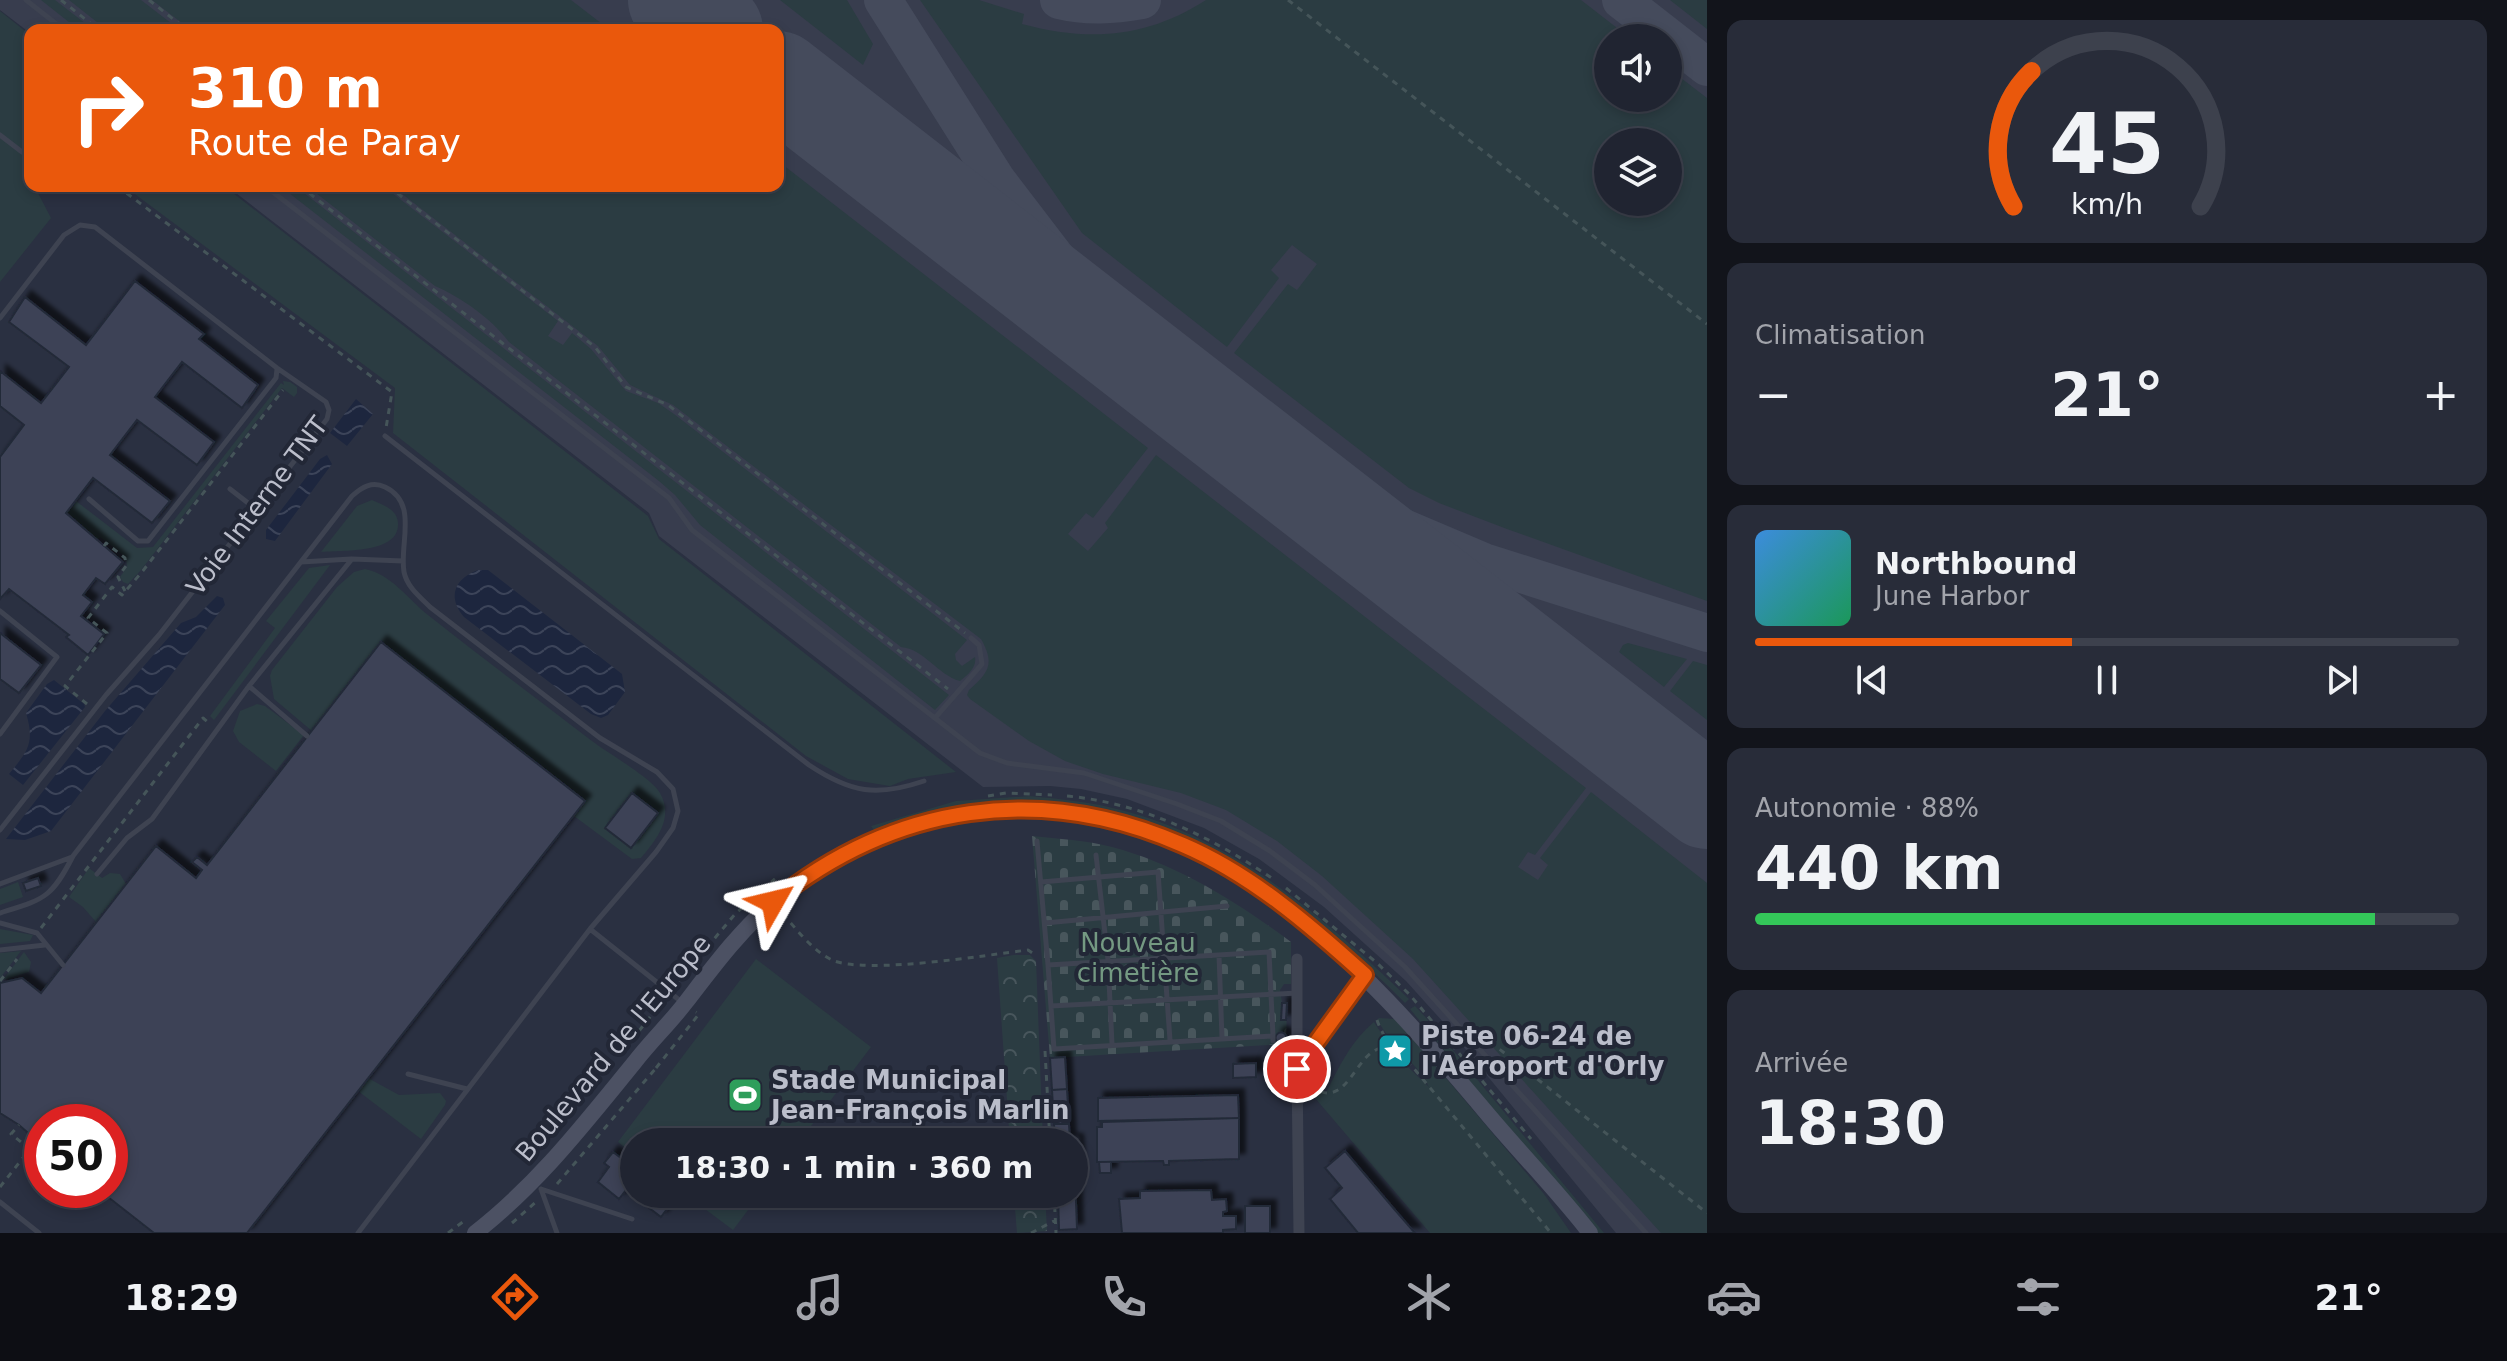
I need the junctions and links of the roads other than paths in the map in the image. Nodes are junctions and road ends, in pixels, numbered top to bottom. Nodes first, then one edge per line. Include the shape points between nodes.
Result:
1 (26, 0) edge
2 (56, 24) edge
3 (0, 135) edge
4 (22, 152) dead end
5 (273, 192) edge
6 (0, 318) edge
7 (277, 368) junction
8 (385, 436) road end
9 (230, 489) dead end
10 (89, 499) dead end
11 (257, 510) junction
12 (352, 559) junction
13 (403, 561) junction
14 (300, 562) junction
15 (0, 611) edge
16 (971, 638) road end
17 (249, 686) junction
18 (935, 718) junction
19 (0, 734) edge
20 (307, 736) dead end
21 (924, 781) dead end
22 (0, 830) edge
23 (1037, 841) dead end
24 (1096, 855) dead end
25 (73, 856) junction
26 (97, 874) dead end
27 (1099, 877) junction
28 (1041, 882) junction
29 (0, 884) edge
30 (1227, 906) dead end
31 (1162, 912) junction
32 (0, 913) edge
33 (1103, 918) junction
34 (0, 923) edge
35 (1045, 923) junction
36 (590, 929) junction
37 (45, 945) junction
38 (0, 950) edge
39 (1219, 955) junction
40 (1165, 956) junction
41 (1297, 959) dead end
42 (1108, 960) junction
43 (63, 965) dead end
44 (1048, 965) junction
45 (1365, 975) junction
46 (1297, 993) junction
47 (1272, 994) junction
48 (1221, 996) junction
49 (1167, 999) junction
50 (1110, 1003) junction
51 (685, 1004) junction
52 (1051, 1006) junction
53 (1222, 1038) junction
54 (1170, 1040) junction
55 (1112, 1044) junction
56 (1297, 1069) junction
57 (408, 1074) dead end
58 (467, 1089) junction
59 (1539, 1176) junction
60 (542, 1190) junction
61 (0, 1202) edge
62 (632, 1219) dead end
63 (39, 1233) edge
64 (358, 1233) edge
65 (475, 1233) edge
66 (557, 1233) edge
67 (1299, 1233) edge
68 (1576, 1233) edge
69 (1590, 1233) edge
70 (1646, 1233) edge

1 - 2 lane
3 - 4 lane
5 - 18 lane via 669,498 692,530
6 - 7 lane, Voie Interne TNT via 64,235 87,225
7 - 10 lane via 276,378 148,541 138,541
7 - 11 lane, Voie Interne TNT via 326,402 329,415
8 - 21 lane via 834,782 861,790 896,791
9 - 11 lane
11 - 22 lane, Voie Interne TNT
12 - 13 lane
12 - 14 lane
12 - 17 lane
13 - 14 lane via 404,509 399,497 369,484 352,496
13 - 36 lane via 409,586 430,607 600,738 657,772 673,789 678,811 673,828
14 - 25 lane
15 - 19 lane via 57,657
16 - 18 lane via 979,645 982,664
17 - 20 lane
17 - 26 lane via 152,819 127,838
18 - 70 lane via 980,753 1007,763 1084,773 1221,821 1270,851 1405,967
23 - 28 lane
24 - 27 lane
25 - 29 lane
25 - 32 lane via 59,883 42,899
27 - 28 lane
27 - 31 lane via 1158,872
27 - 33 lane
28 - 35 lane
30 - 31 lane
31 - 33 lane
31 - 40 lane
33 - 35 lane
33 - 42 lane
34 - 37 lane via 37,933
35 - 44 lane
36 - 51 lane
36 - 58 lane
37 - 38 lane
37 - 43 lane
39 - 40 lane
39 - 47 lane via 1269,952
39 - 48 lane
40 - 42 lane
40 - 49 lane
41 - 46 street
42 - 44 lane
42 - 50 lane
44 - 52 lane
45 - 51 main road, Boulevard de l'Europe via 1235,873 1185,845 1134,826 1064,812 1011,809 941,817 846,852 773,902 720,955
45 - 56 street
45 - 59 main road, Boulevard de l'Europe
46 - 47 lane
46 - 56 street
47 - 48 lane
47 - 53 lane via 1273,1039
48 - 49 lane
48 - 53 lane
49 - 50 lane
49 - 54 lane
50 - 52 lane
50 - 55 lane
51 - 60 main road, Boulevard de l'Europe
52 - 55 lane via 1054,1049
53 - 54 lane
54 - 55 lane
56 - 67 street
57 - 58 lane
58 - 64 lane
59 - 68 main road, Boulevard de l'Europe
59 - 69 main road, Boulevard de l'Europe
60 - 62 lane
60 - 65 main road, Boulevard de l'Europe
60 - 66 lane
61 - 63 lane

